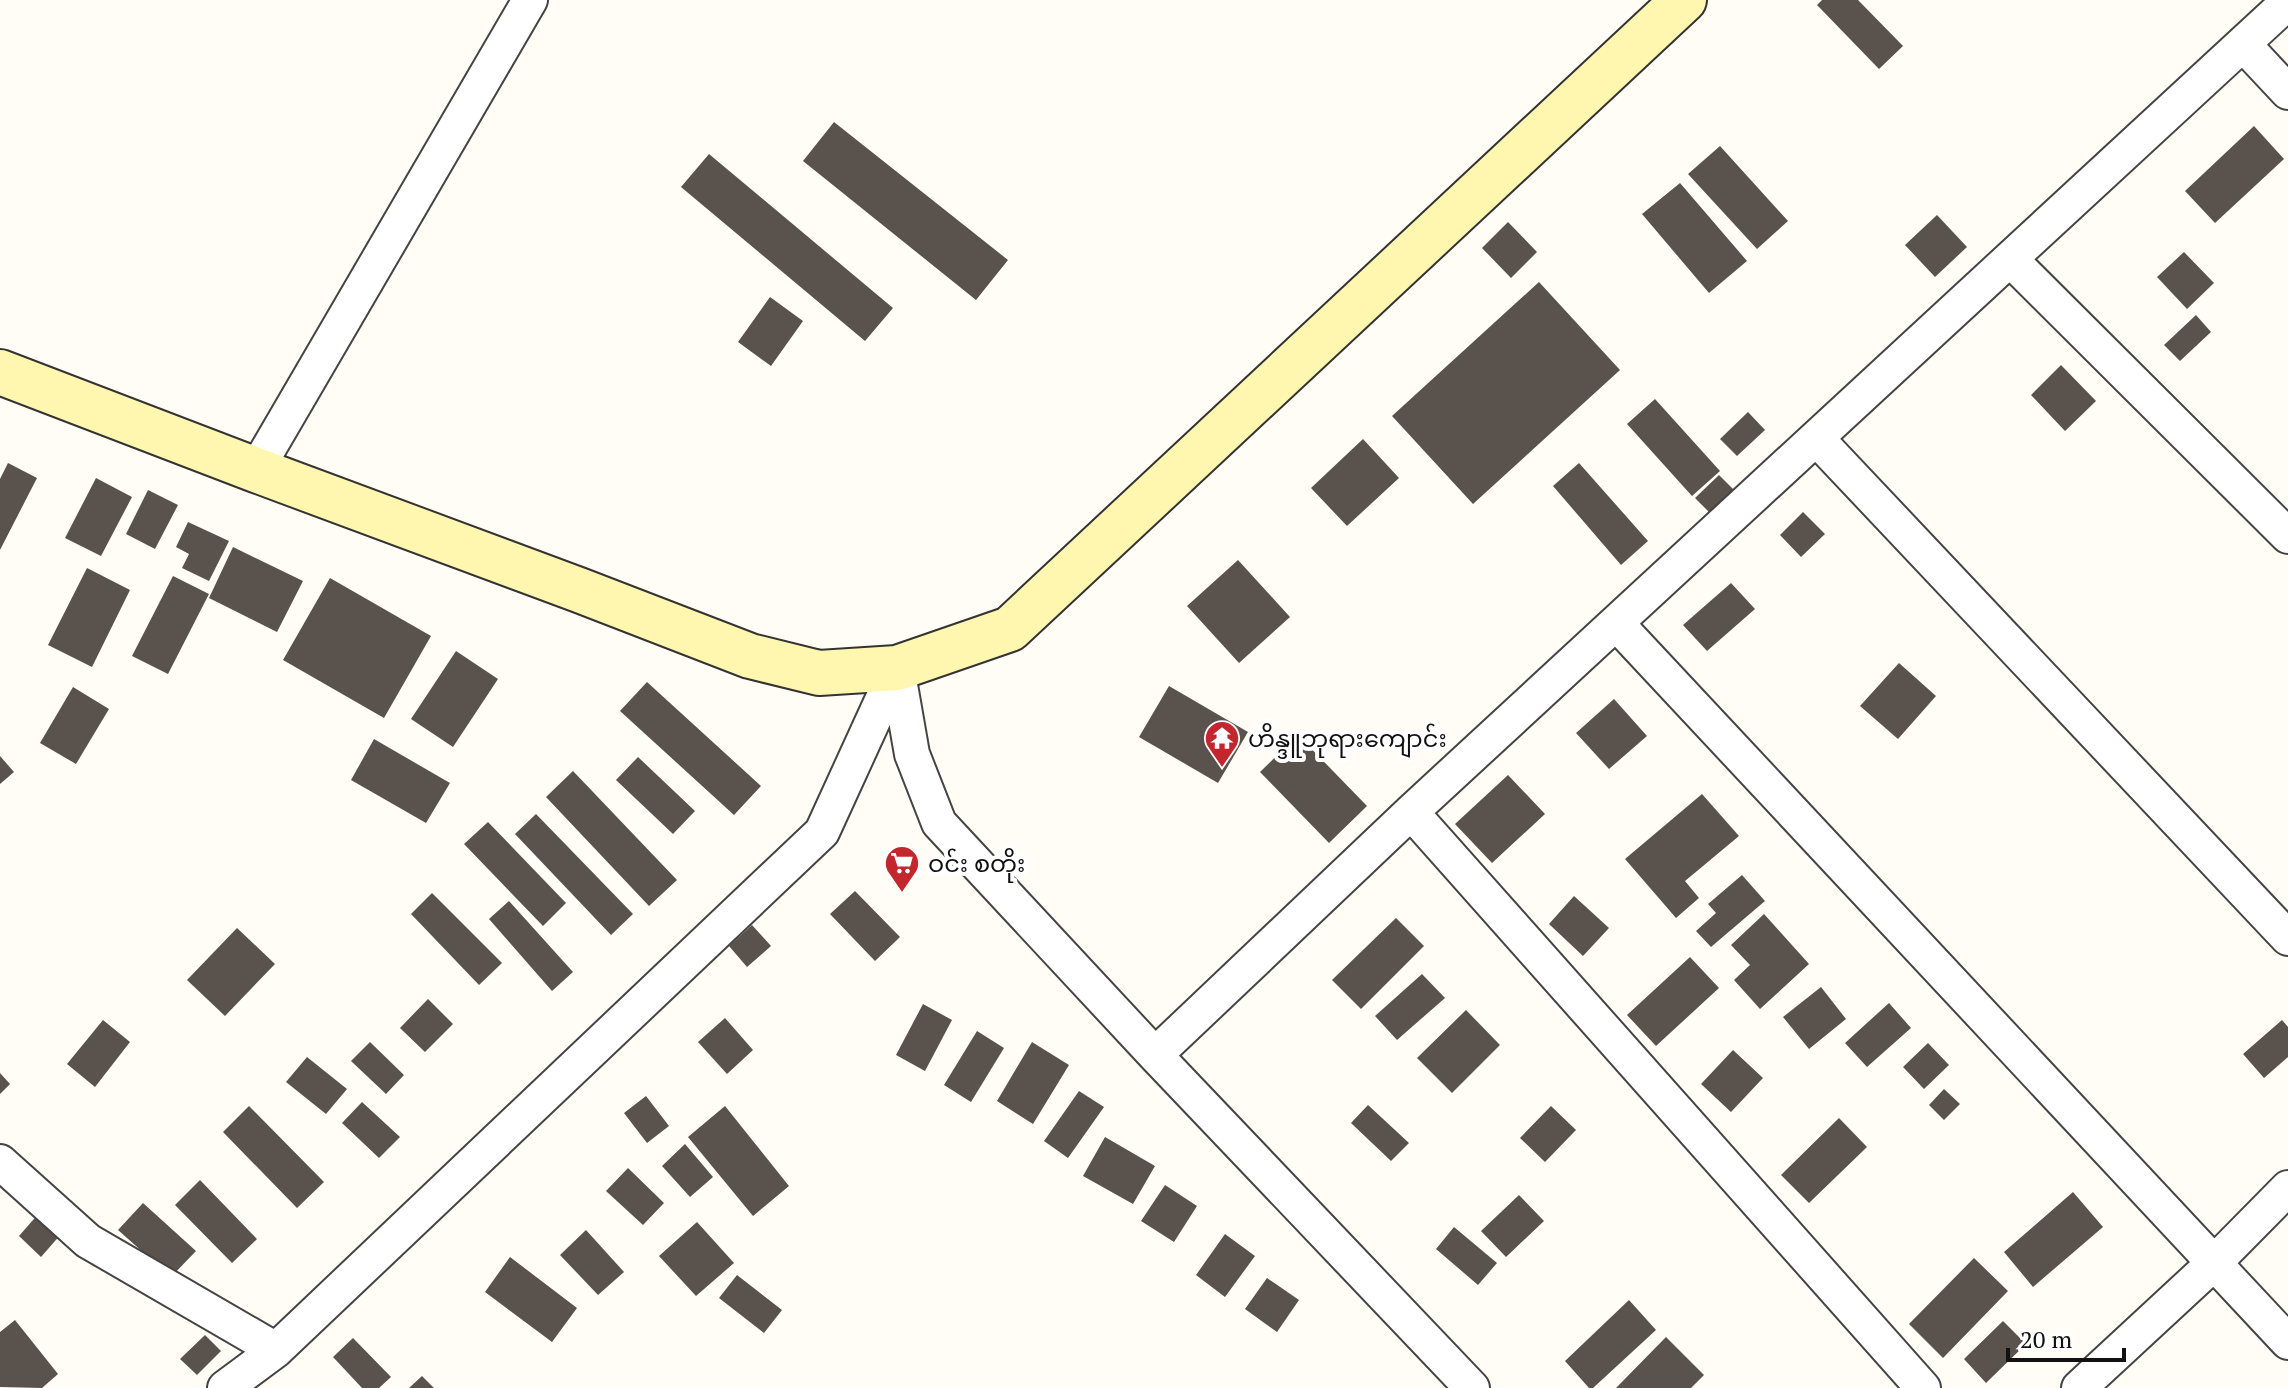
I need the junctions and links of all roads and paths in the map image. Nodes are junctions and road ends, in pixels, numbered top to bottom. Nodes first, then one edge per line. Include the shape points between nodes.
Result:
1 (530, 0) edge
2 (1684, 0) edge
3 (2288, 2) edge
4 (2243, 44) junction
5 (2288, 92) edge
6 (2010, 259) junction
7 (0, 372) edge
8 (1816, 438) junction
9 (256, 470) junction
10 (2288, 536) edge
11 (1616, 623) junction
12 (897, 668) junction
13 (1411, 812) junction
14 (2288, 938) edge
15 (1155, 1055) junction
16 (0, 1162) edge
17 (2288, 1188) edge
18 (2215, 1262) junction
19 (2288, 1342) edge
20 (276, 1350) junction
21 (225, 1388) edge
22 (1472, 1388) edge
23 (1923, 1388) edge
24 (2079, 1388) edge

1 - 9 street
2 - 12 main road via 1010,629
3 - 4 street
4 - 5 street
4 - 6 street
6 - 8 street
6 - 10 street
7 - 9 main road
8 - 11 street
8 - 14 street
9 - 12 main road via 750,656 819,673
11 - 13 street
11 - 18 street
12 - 15 street via 912,754 939,823
12 - 20 street via 822,832
13 - 15 street
13 - 23 street
15 - 22 street
16 - 20 street via 88,1241
17 - 18 street
18 - 19 street
18 - 24 street
20 - 21 street

